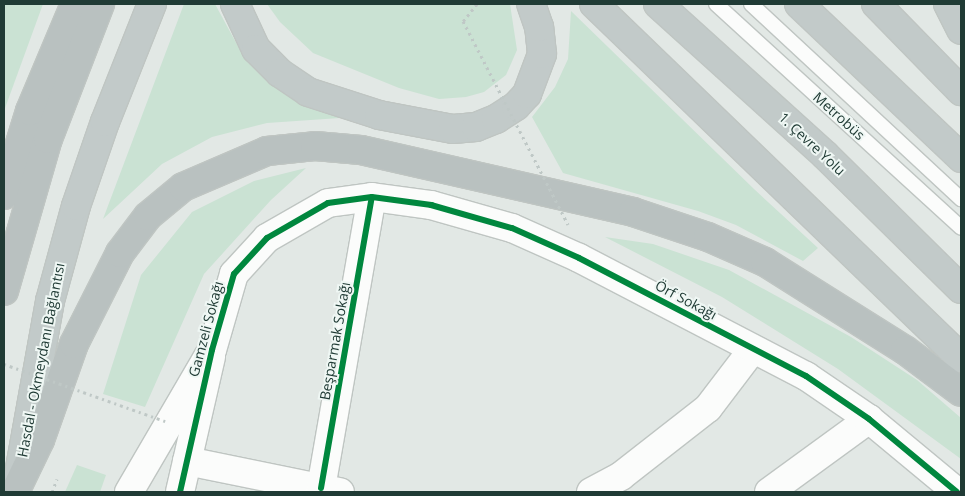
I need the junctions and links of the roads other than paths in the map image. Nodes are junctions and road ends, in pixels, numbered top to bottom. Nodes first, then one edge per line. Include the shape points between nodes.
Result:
1 (75, 4) edge
2 (100, 4) edge
3 (152, 4) edge
4 (235, 4) edge
5 (531, 4) edge
6 (594, 4) edge
7 (658, 4) edge
8 (716, 4) edge
9 (751, 4) edge
10 (799, 4) edge
11 (876, 4) edge
12 (948, 4) edge
13 (961, 30) edge
14 (961, 91) edge
15 (961, 158) edge
16 (4, 195) edge
17 (372, 197) junction
18 (961, 199) edge
19 (961, 228) edge
20 (961, 289) edge
21 (4, 291) edge
22 (753, 349) junction
23 (212, 350) junction
24 (961, 358) edge
25 (961, 392) edge
26 (869, 419) junction
27 (187, 461) junction
28 (16, 489) edge
29 (331, 490) edge
30 (130, 492) edge
31 (180, 492) edge
32 (591, 492) edge
33 (769, 492) edge
34 (957, 492) edge

1 - 16 highway via 30,111
2 - 21 highway via 48,140
3 - 28 highway, Hasdal - Okmeydanı Bağlantısı via 76,206 50,301
4 - 5 highway via 256,49 280,73 308,92 379,115 453,129 476,127 496,119 527,94 542,54 539,27
6 - 24 highway
7 - 20 highway, 1. Çevre Yolu via 825,156
8 - 19 lane, Metrobüs
9 - 18 lane, Metrobüs
10 - 15 highway
11 - 14 highway
12 - 13 highway
17 - 22 street, Örf Sokağı via 431,205 512,228 579,258
17 - 23 street, Gamzeli Sokağı via 328,203 267,238 234,274
17 - 29 street, Beşparmak Sokağı
22 - 26 street, Örf Sokağı via 806,376
22 - 32 street via 708,408 620,476
23 - 27 street, Gamzeli Sokağı
23 - 30 street
25 - 28 highway via 905,350 765,262 708,237 633,212 361,150 315,146 267,151 183,188 148,216 120,252 74,344 40,440
26 - 33 street
26 - 34 street, Örf Sokağı
27 - 29 street
27 - 31 street, Gamzeli Sokağı

